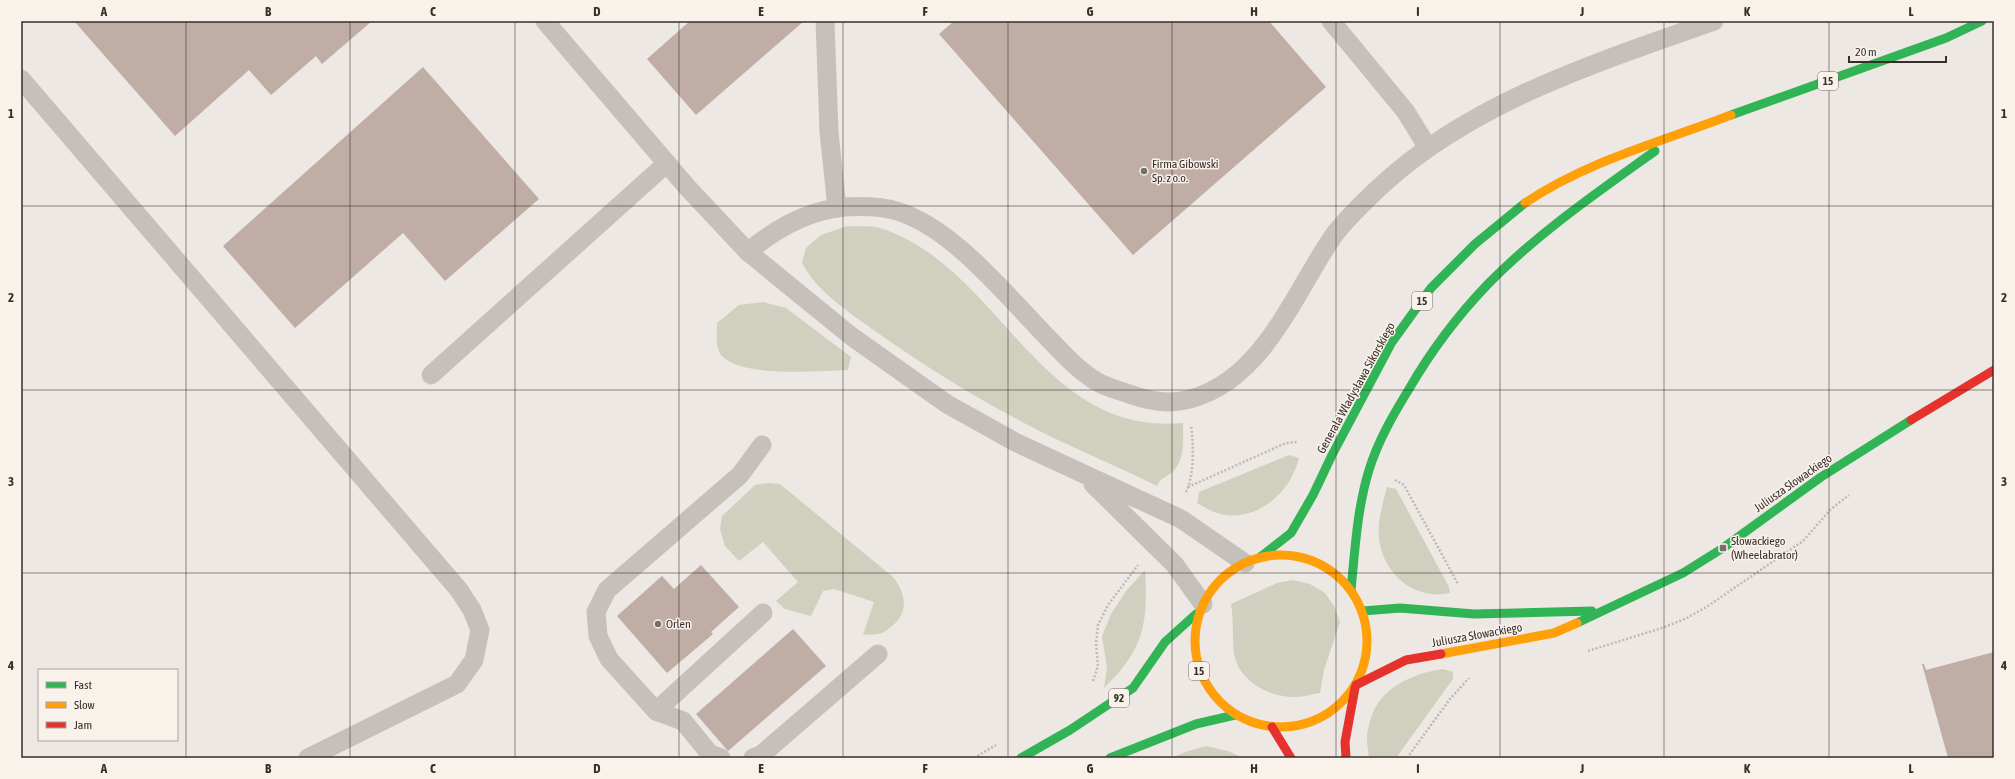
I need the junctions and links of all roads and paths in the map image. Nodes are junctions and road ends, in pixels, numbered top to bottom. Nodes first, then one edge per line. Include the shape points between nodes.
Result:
1 (545, 21) edge
2 (825, 21) edge
3 (1331, 21) edge
4 (1714, 21) edge
5 (1982, 21) edge
6 (21, 79) edge
7 (1674, 137) junction
8 (1428, 148) junction
9 (666, 163) junction
10 (837, 208) junction
11 (748, 252) junction
12 (1994, 370) edge
13 (431, 375) dead end
14 (1187, 399) junction
15 (1297, 442) dead end
16 (762, 445) dead end
17 (1084, 475) junction
18 (1393, 478) dead end
19 (1188, 488) junction
20 (1185, 493) dead end
21 (1252, 560) junction
22 (1139, 564) dead end
23 (1460, 588) dead end
24 (1351, 590) junction
25 (1200, 608) junction
26 (1603, 610) junction
27 (1363, 611) junction
28 (762, 613) dead end
29 (878, 654) dead end
30 (1091, 685) dead end
31 (1356, 685) junction
32 (656, 710) junction
33 (1235, 715) junction
34 (1272, 727) junction
35 (320, 755) edge
36 (721, 758) edge
37 (753, 758) edge
38 (1021, 758) edge
39 (1110, 758) edge
40 (1291, 758) edge
41 (1346, 758) edge

1 - 9 lane
2 - 10 lane via 829,132
3 - 8 lane via 1406,112
4 - 8 lane via 1572,73 1510,100
5 - 7 main road, Generała Władysława Sikorskiego / 15 via 1946,38
6 - 35 lane via 459,590 472,610 480,630 474,660 457,684
7 - 21 main road, Generała Władysława Sikorskiego / 15 via 1592,166 1542,191 1506,216 1431,288 1392,342 1292,533
7 - 24 main road, Generała Władysława Sikorskiego / 15 via 1569,214 1508,265 1469,305 1438,344 1398,405 1374,457 1361,507
8 - 14 lane via 1383,183 1336,234 1262,350 1237,376 1208,393
9 - 11 lane
9 - 13 lane
10 - 11 lane via 810,214 779,228
10 - 14 lane via 863,206 890,210 923,222 946,237 966,255 1074,364 1096,382 1150,402
11 - 17 lane via 851,336 947,404 1015,442
12 - 26 main road, Juliusza Słowackiego via 1821,477 1723,548 1683,573
14 - 19 path via 1193,436
15 - 19 path via 1286,443
16 - 32 lane via 740,475 607,590 596,612 598,636 609,659
17 - 21 lane via 1181,519
17 - 25 lane via 1175,565
18 - 23 path via 1404,485
19 - 20 path
21 - 24 main road, 15 via 1293,556 1310,560 1335,574
21 - 25 main road, 15 via 1220,579
22 - 30 path via 1108,605 1098,625 1098,666
24 - 27 main road, 15
25 - 33 main road, 15 via 1195,654 1200,672 1212,694
25 - 38 main road, 92 via 1165,642 1133,688 1070,730
26 - 27 main road, Juliusza Słowackiego via 1474,614 1400,608
26 - 31 main road, Juliusza Słowackiego via 1554,633 1406,660
27 - 31 main road, 15 via 1367,654
28 - 32 lane
29 - 37 lane via 760,755
31 - 34 main road, 15 via 1338,706 1321,718 1302,725
31 - 41 main road, 15 via 1345,742
32 - 36 lane via 683,722 710,754
33 - 34 main road, 15
33 - 39 main road via 1196,724
34 - 40 main road

